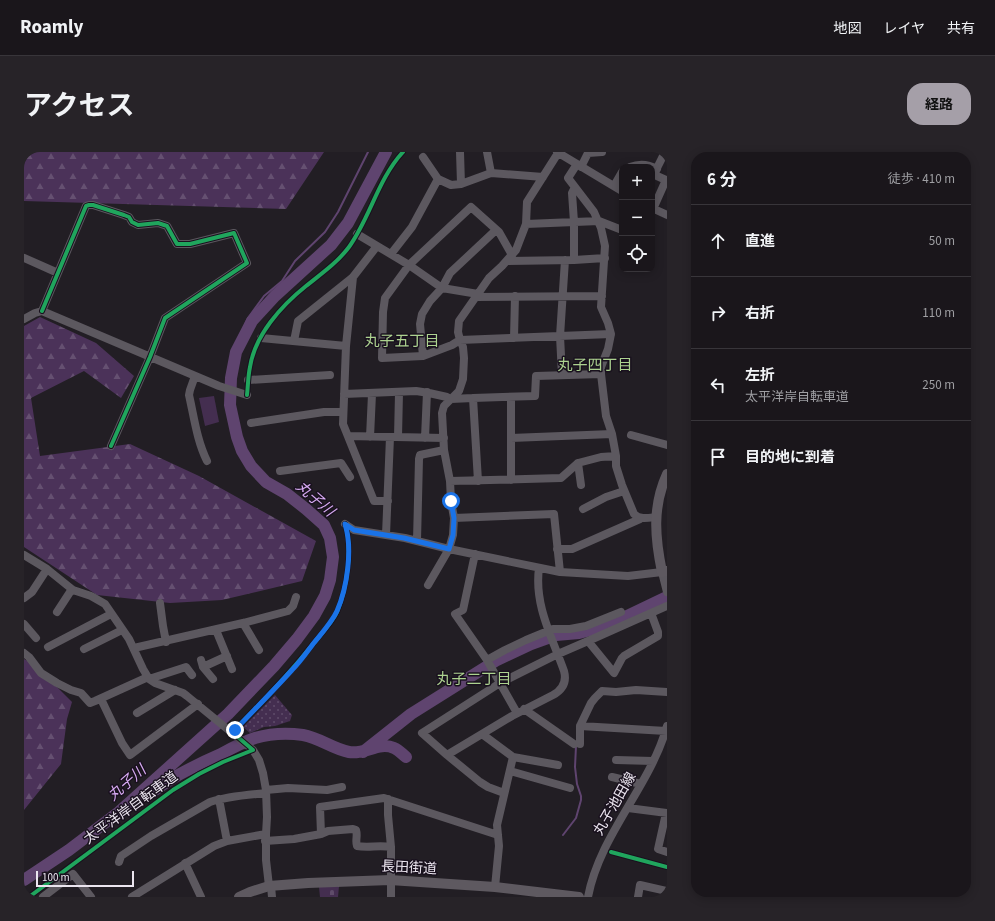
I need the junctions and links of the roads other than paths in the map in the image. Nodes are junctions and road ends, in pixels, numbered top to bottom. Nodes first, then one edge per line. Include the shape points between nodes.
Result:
1 (460, 152) edge
2 (487, 152) edge
3 (557, 152) edge
4 (602, 152) edge
5 (665, 152) edge
6 (423, 157) dead end
7 (579, 165) junction
8 (657, 169) joint
9 (490, 173) junction
10 (543, 177) junction
11 (619, 177) edge
12 (438, 179) junction
13 (461, 184) junction
14 (614, 186) junction
15 (575, 187) junction
16 (619, 189) edge
17 (655, 205) edge
18 (655, 210) edge
19 (667, 216) edge
20 (599, 221) junction
21 (574, 222) junction
22 (526, 224) junction
23 (619, 229) edge
24 (496, 230) junction
25 (357, 234) dead end
26 (377, 246) junction
27 (391, 254) junction
28 (24, 258) edge
29 (509, 258) junction
30 (605, 258) junction
31 (565, 260) junction
32 (574, 260) junction
33 (410, 265) junction
34 (58, 273) junction
35 (352, 277) junction
36 (442, 288) junction
37 (477, 295) junction
38 (515, 296) junction
39 (562, 296) junction
40 (602, 296) junction
41 (42, 311) junction
42 (24, 319) edge
43 (611, 334) junction
44 (560, 336) junction
45 (261, 338) dead end
46 (514, 338) junction
47 (460, 340) junction
48 (294, 341) junction
49 (346, 346) junction
50 (423, 356) junction
51 (150, 358) junction
52 (601, 374) junction
53 (330, 375) dead end
54 (562, 375) junction
55 (196, 376) junction
56 (248, 380) dead end
57 (427, 392) junction
58 (399, 393) junction
59 (344, 394) junction
60 (372, 394) junction
61 (246, 395) dead end
62 (511, 397) junction
63 (474, 398) junction
64 (451, 399) junction
65 (343, 412) junction
66 (250, 423) dead end
67 (612, 434) junction
68 (631, 435) dead end
69 (348, 436) junction
70 (370, 437) junction
71 (394, 437) junction
72 (425, 438) junction
73 (444, 438) junction
74 (511, 438) junction
75 (667, 445) edge
76 (111, 446) dead end
77 (444, 450) junction
78 (616, 456) junction
79 (207, 461) dead end
80 (578, 463) junction
81 (280, 471) dead end
82 (667, 474) edge
83 (350, 477) dead end
84 (511, 480) junction
85 (450, 481) junction
86 (478, 481) junction
87 (581, 485) dead end
88 (624, 490) junction
89 (664, 491) edge
90 (388, 501) junction
91 (583, 509) dead end
92 (656, 517) junction
93 (454, 518) junction
94 (640, 518) junction
95 (345, 524) dead end
96 (386, 535) junction
97 (417, 541) junction
98 (449, 549) junction
99 (557, 549) junction
100 (474, 554) junction
101 (24, 555) edge
102 (539, 568) junction
103 (46, 569) junction
104 (560, 572) junction
105 (665, 572) edge
106 (428, 585) dead end
107 (72, 589) junction
108 (667, 591) edge
109 (296, 597) dead end
110 (24, 598) edge
111 (160, 603) dead end
112 (667, 606) edge
113 (57, 612) dead end
114 (651, 613) junction
115 (111, 614) junction
116 (243, 623) junction
117 (24, 624) edge
118 (622, 626) junction
119 (122, 630) junction
120 (216, 630) junction
121 (548, 631) junction
122 (36, 638) dead end
123 (588, 641) junction
124 (166, 642) junction
125 (48, 647) dead end
126 (134, 648) junction
127 (84, 649) dead end
128 (259, 650) dead end
129 (24, 653) edge
130 (558, 654) junction
131 (226, 656) junction
132 (487, 660) junction
133 (232, 669) dead end
134 (192, 674) dead end
135 (148, 678) junction
136 (213, 679) dead end
137 (500, 684) junction
138 (176, 690) junction
139 (667, 692) edge
140 (101, 699) junction
141 (198, 704) junction
142 (520, 711) junction
143 (137, 713) dead end
144 (580, 726) junction
145 (666, 728) edge
146 (482, 734) junction
147 (446, 755) junction
148 (513, 757) junction
149 (616, 760) dead end
150 (653, 761) junction
151 (558, 765) dead end
152 (510, 771) junction
153 (612, 777) dead end
154 (641, 784) junction
155 (342, 787) dead end
156 (570, 788) dead end
157 (266, 792) junction
158 (504, 793) junction
159 (219, 799) junction
160 (388, 799) junction
161 (628, 808) junction
162 (667, 813) edge
163 (321, 834) junction
164 (498, 835) junction
165 (266, 838) junction
166 (227, 840) junction
167 (390, 847) junction
168 (667, 852) edge
169 (119, 862) dead end
170 (185, 863) junction
171 (390, 880) junction
172 (270, 886) junction
173 (495, 887) junction
174 (667, 891) edge
175 (545, 895) edge
176 (562, 896) edge
177 (43, 897) edge
178 (91, 897) edge
179 (132, 897) edge
180 (201, 897) edge
181 (240, 897) edge
182 (272, 897) edge
183 (391, 897) edge
184 (579, 897) edge
185 (588, 897) edge
186 (638, 897) edge

1 - 13 street
2 - 9 street
3 - 7 street
3 - 10 street
4 - 7 street via 588,153
5 - 8 street
6 - 12 street
7 - 14 street
7 - 15 street via 568,178
8 - 17 street via 657,176 666,180
9 - 10 street
9 - 13 street
10 - 22 street via 527,202
11 - 14 street
12 - 13 street via 451,185
12 - 27 street via 412,227
14 - 16 street
15 - 20 street
15 - 21 street via 572,193
18 - 19 street
20 - 21 street
20 - 23 street
20 - 30 street via 606,246
21 - 22 street
21 - 32 street
22 - 29 street via 516,250
24 - 29 street
24 - 33 street via 471,207
24 - 36 street via 450,273
25 - 26 street
26 - 27 street
26 - 35 street
27 - 33 street
28 - 34 street
29 - 31 street
29 - 37 street via 489,278
30 - 32 street
30 - 40 street
31 - 32 street
31 - 39 street
33 - 36 street
33 - 50 street via 385,298 382,358
34 - 41 street
34 - 51 street via 84,209 89,205 120,213 138,224 158,223 167,226 177,244 190,244 234,233 247,263 165,318
35 - 48 street via 298,320
35 - 49 street
36 - 37 street
36 - 50 street via 422,314 420,324
37 - 38 street
37 - 47 street via 459,321
38 - 39 street
38 - 46 street
39 - 40 street
39 - 44 street
40 - 43 street via 601,308
41 - 42 street
41 - 51 street
43 - 44 street
43 - 52 street
44 - 46 street
44 - 54 street
45 - 48 street
46 - 47 street
47 - 50 street
47 - 64 street via 464,358 463,379 459,391
48 - 49 street
49 - 59 street
51 - 55 street
51 - 76 street
52 - 54 street
52 - 67 street via 606,416
53 - 56 street
54 - 62 street via 536,376 534,396
55 - 61 street
55 - 79 street via 189,395
57 - 58 street
57 - 64 street
57 - 72 street
58 - 60 street
58 - 71 street
59 - 60 street
59 - 65 street
60 - 70 street
62 - 63 street
62 - 74 street
63 - 64 street
63 - 86 street
64 - 73 street via 444,406 442,413
65 - 66 street via 324,412
65 - 69 street via 343,424
67 - 74 street
67 - 78 street
68 - 75 street
69 - 70 street
69 - 90 street via 374,501
70 - 71 street
71 - 72 street
71 - 90 street
72 - 73 street
73 - 77 street
74 - 84 street
77 - 85 street
77 - 97 street via 420,455
78 - 80 street
78 - 88 street via 616,466
80 - 84 street via 561,478
80 - 87 street
81 - 83 street via 341,463
82 - 89 main road
84 - 86 street
85 - 86 street
85 - 93 street
88 - 91 street
88 - 94 street via 634,514
89 - 92 main road
90 - 96 street
92 - 94 street
92 - 105 main road via 657,542
93 - 98 street
93 - 99 street via 554,514
94 - 99 street via 572,549
95 - 96 street via 354,530
96 - 97 street
97 - 98 street
98 - 100 street
98 - 106 street
99 - 104 street
100 - 102 street
100 - 132 street via 463,610 454,614
101 - 103 street
102 - 104 street
102 - 121 street via 540,603
103 - 107 street
103 - 110 street via 32,592
104 - 105 street via 628,576
105 - 108 street
107 - 113 street
107 - 115 street via 105,604
109 - 116 street via 288,611
111 - 124 street
112 - 114 street
114 - 118 street
114 - 123 street via 658,636 624,656 614,672
115 - 119 street
115 - 125 street
116 - 120 street
116 - 128 street
117 - 122 street
118 - 121 street via 618,613 586,626
118 - 123 street
119 - 126 street
119 - 127 street
120 - 124 street
120 - 131 street
121 - 130 street
121 - 132 street
123 - 130 street
124 - 126 street
126 - 135 street
129 - 140 street via 41,673 81,693 90,703
130 - 137 street
130 - 142 street via 565,676 561,689
131 - 133 street
131 - 136 street via 202,663
132 - 137 street
134 - 135 street via 186,666
135 - 138 street
135 - 140 street
137 - 142 street
137 - 147 street via 422,733
138 - 141 street
138 - 143 street
139 - 144 street via 602,691 591,703
140 - 141 street via 130,755
141 - 157 street via 255,752 263,773
142 - 144 street via 577,744
142 - 146 street
144 - 145 street
145 - 150 street, 丸子池田線
146 - 147 street
146 - 148 street
147 - 158 street via 480,782
148 - 151 street
148 - 152 street
149 - 150 street
150 - 154 street, 丸子池田線
152 - 156 street
152 - 158 street
153 - 154 street
154 - 161 street, 丸子池田線
155 - 157 street via 327,790 288,788
157 - 159 street
157 - 165 street
158 - 164 street via 496,825
159 - 166 street
159 - 169 street via 151,836 121,856
160 - 163 street via 320,807
160 - 164 street
160 - 167 street
161 - 162 street
161 - 185 street, 丸子池田線 via 604,849
162 - 168 street via 658,849
163 - 165 street via 294,839
163 - 167 street via 353,829 357,834 356,846
164 - 173 street
165 - 166 street
165 - 172 street
166 - 170 street
167 - 171 street
170 - 179 street
170 - 180 street
171 - 172 main road, 長田街道
171 - 173 main road, 長田街道
171 - 183 street
172 - 181 main road, 長田街道
172 - 182 street
173 - 175 main road, 長田街道
174 - 186 street via 640,885
175 - 176 main road, 長田街道
176 - 184 main road, 長田街道
177 - 178 street via 72,874

